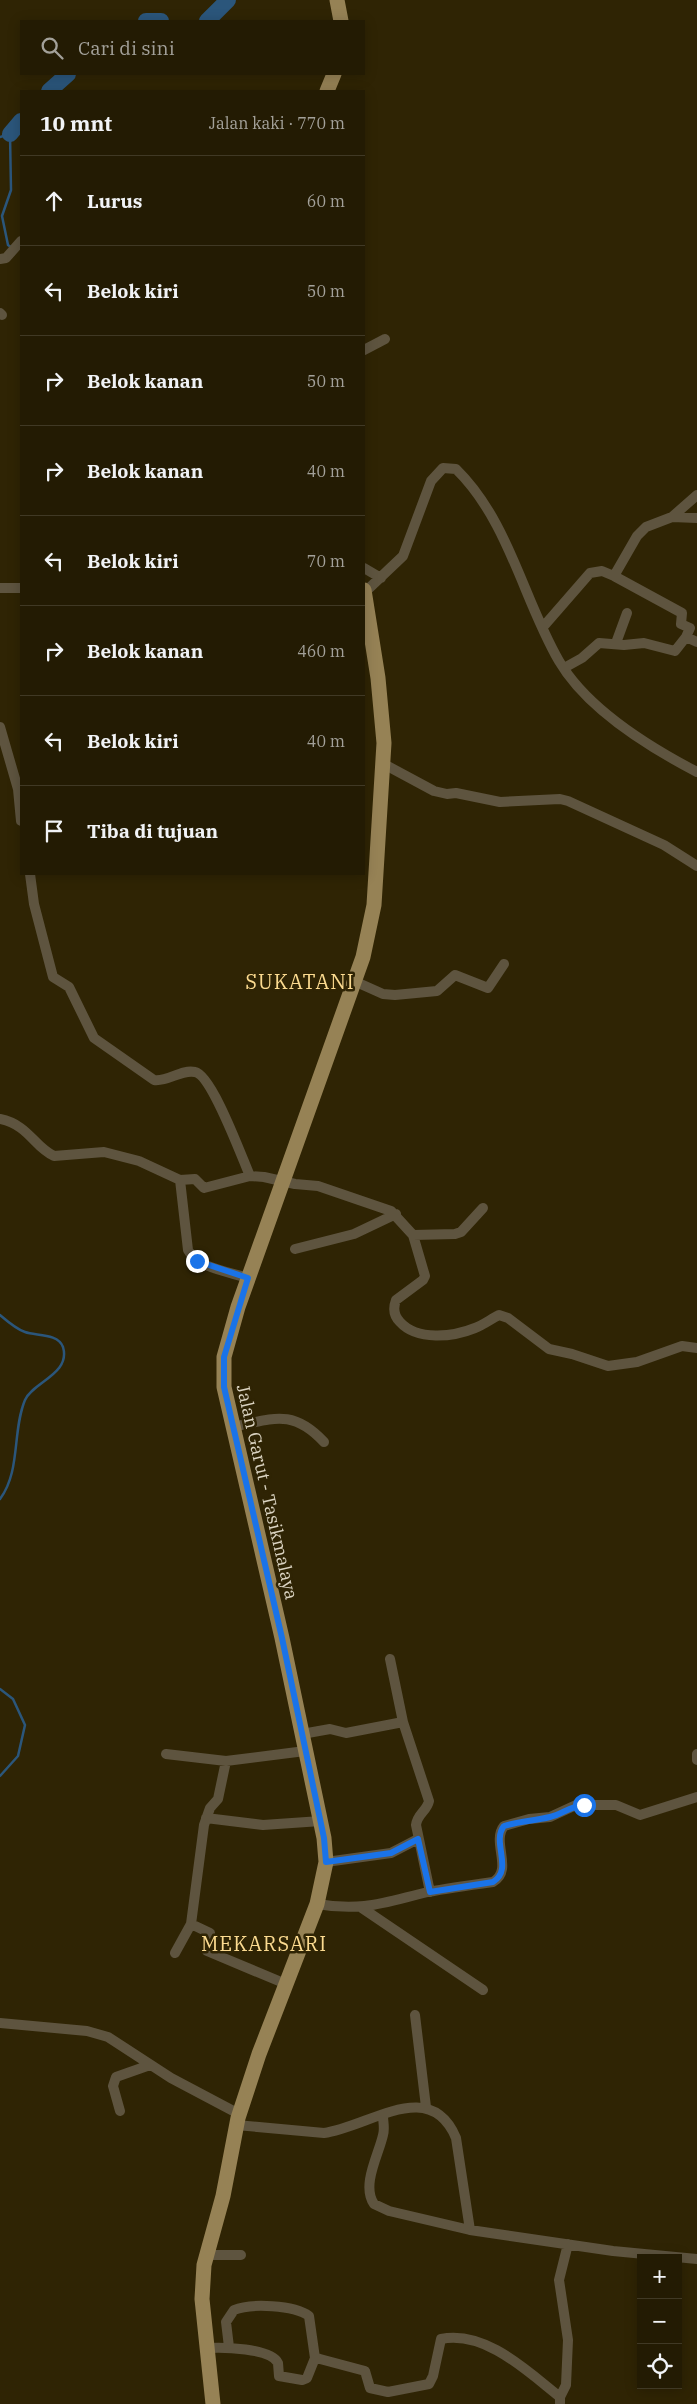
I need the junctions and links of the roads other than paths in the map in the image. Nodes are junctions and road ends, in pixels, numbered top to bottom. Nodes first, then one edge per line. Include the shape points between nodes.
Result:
1 (337, 0) edge
2 (341, 20) edge
3 (334, 75) edge
4 (327, 90) edge
5 (385, 339) dead end
6 (365, 349) edge
7 (697, 495) edge
8 (672, 516) junction
9 (697, 518) edge
10 (365, 569) edge
11 (614, 576) junction
12 (380, 578) junction
13 (0, 588) edge
14 (20, 588) edge
15 (365, 591) edge
16 (365, 599) edge
17 (627, 613) dead end
18 (543, 627) junction
19 (686, 637) junction
20 (697, 642) edge
21 (616, 643) junction
22 (564, 668) junction
23 (0, 727) edge
24 (382, 763) junction
25 (697, 772) edge
26 (20, 810) edge
27 (697, 866) edge
28 (30, 875) edge
29 (504, 964) dead end
30 (354, 981) junction
31 (0, 1120) edge
32 (250, 1176) junction
33 (180, 1180) junction
34 (284, 1181) junction
35 (483, 1208) dead end
36 (396, 1214) junction
37 (412, 1235) junction
38 (295, 1249) dead end
39 (248, 1278) junction
40 (697, 1348) edge
41 (232, 1427) junction
42 (324, 1442) dead end
43 (390, 1659) dead end
44 (403, 1722) junction
45 (302, 1734) junction
46 (306, 1751) junction
47 (166, 1754) dead end
48 (697, 1754) edge
49 (697, 1760) edge
50 (226, 1761) junction
51 (697, 1797) edge
52 (206, 1818) junction
53 (321, 1821) junction
54 (418, 1839) junction
55 (326, 1862) junction
56 (430, 1892) junction
57 (318, 1904) junction
58 (362, 1908) junction
59 (191, 1924) junction
60 (175, 1953) dead end
61 (286, 1984) junction
62 (483, 1990) dead end
63 (415, 2015) dead end
64 (0, 2023) edge
65 (150, 2065) junction
66 (426, 2107) junction
67 (120, 2111) dead end
68 (383, 2115) junction
69 (238, 2119) junction
70 (470, 2230) junction
71 (568, 2244) junction
72 (207, 2255) junction
73 (241, 2255) dead end
74 (697, 2259) edge
75 (229, 2347) junction
76 (207, 2348) junction
77 (315, 2358) junction
78 (560, 2400) edge
79 (214, 2404) edge

1 - 2 main road
3 - 4 main road
5 - 6 street
7 - 8 street
8 - 9 street
8 - 11 street via 646,527 637,536
10 - 12 street
11 - 18 street via 602,571 590,573
11 - 19 street via 682,613 681,624 690,628
12 - 15 street
12 - 18 street via 402,556 431,481 443,468 456,469 478,492 509,550
13 - 14 street
16 - 24 main road, Jalan Garut - Tasikmalaya via 384,725
17 - 21 street
18 - 22 street
19 - 20 street
19 - 21 street via 675,651 644,643
21 - 22 street via 599,643
22 - 25 street via 578,688 597,706
23 - 26 street via 18,789
24 - 27 street via 434,792 500,802 568,801 664,845
24 - 30 main road, Jalan Garut - Tasikmalaya via 374,905
28 - 32 street via 34,904 53,977 69,987 94,1038 154,1080 186,1072 202,1075 221,1108
29 - 30 street via 488,988 455,975 433,992 388,995
30 - 34 main road, Jalan Garut - Tasikmalaya
31 - 33 street via 14,1123 28,1132 52,1155 104,1152 139,1161
32 - 33 street via 208,1188 195,1179
32 - 34 street
33 - 39 street via 191,1257
34 - 36 street via 318,1186
34 - 39 main road, Jalan Garut - Tasikmalaya
35 - 37 street via 461,1232
36 - 37 street
36 - 38 street via 354,1234
37 - 40 street via 424,1278 394,1305 400,1321 412,1331 429,1336 470,1330 503,1315 549,1349 608,1366 637,1362 682,1346
39 - 41 main road, Jalan Garut - Tasikmalaya via 229,1334 223,1368
41 - 42 street via 288,1418 308,1427
41 - 45 main road, Jalan Garut - Tasikmalaya
43 - 44 street
44 - 45 street via 346,1733 330,1729
44 - 54 street via 429,1801 416,1820
45 - 46 main road, Jalan Garut - Tasikmalaya
46 - 50 street
46 - 53 main road, Jalan Garut - Tasikmalaya
47 - 50 street
48 - 49 street
50 - 52 street via 218,1799
51 - 56 street via 640,1815 616,1805 576,1805 550,1817 504,1826 499,1835 502,1870 498,1879
52 - 53 street via 263,1825
52 - 59 street
53 - 55 main road, Jalan Garut - Tasikmalaya
54 - 55 street via 391,1853
54 - 56 street
55 - 57 main road, Jalan Garut - Tasikmalaya
56 - 58 street
57 - 58 street
57 - 61 main road, Jalan Garut - Tasikmalaya
58 - 62 street
59 - 60 street
59 - 61 street via 210,1935 207,1951
61 - 69 main road, Jalan Garut - Tasikmalaya
63 - 66 street
64 - 65 street via 87,2031 108,2037
65 - 67 street via 116,2077 114,2086
65 - 69 street
66 - 68 street via 406,2107
66 - 70 street via 442,2115 456,2138
68 - 69 street via 324,2133
68 - 70 street via 384,2132 373,2166 370,2196 374,2204 388,2211
69 - 72 main road, Jalan Garut - Tasikmalaya
70 - 71 street
71 - 74 street
71 - 78 street via 559,2280 568,2340 566,2386
72 - 73 street
72 - 76 main road, Jalan Garut - Tasikmalaya via 202,2283
75 - 76 street
75 - 77 street via 270,2354 277,2359 278,2376 302,2380 307,2378
75 - 77 street via 226,2322 234,2310 248,2306 297,2308 310,2316
76 - 79 main road, Jalan Garut - Tasikmalaya
77 - 78 street via 365,2371 370,2388 391,2392 429,2384 441,2339 474,2340 500,2353

